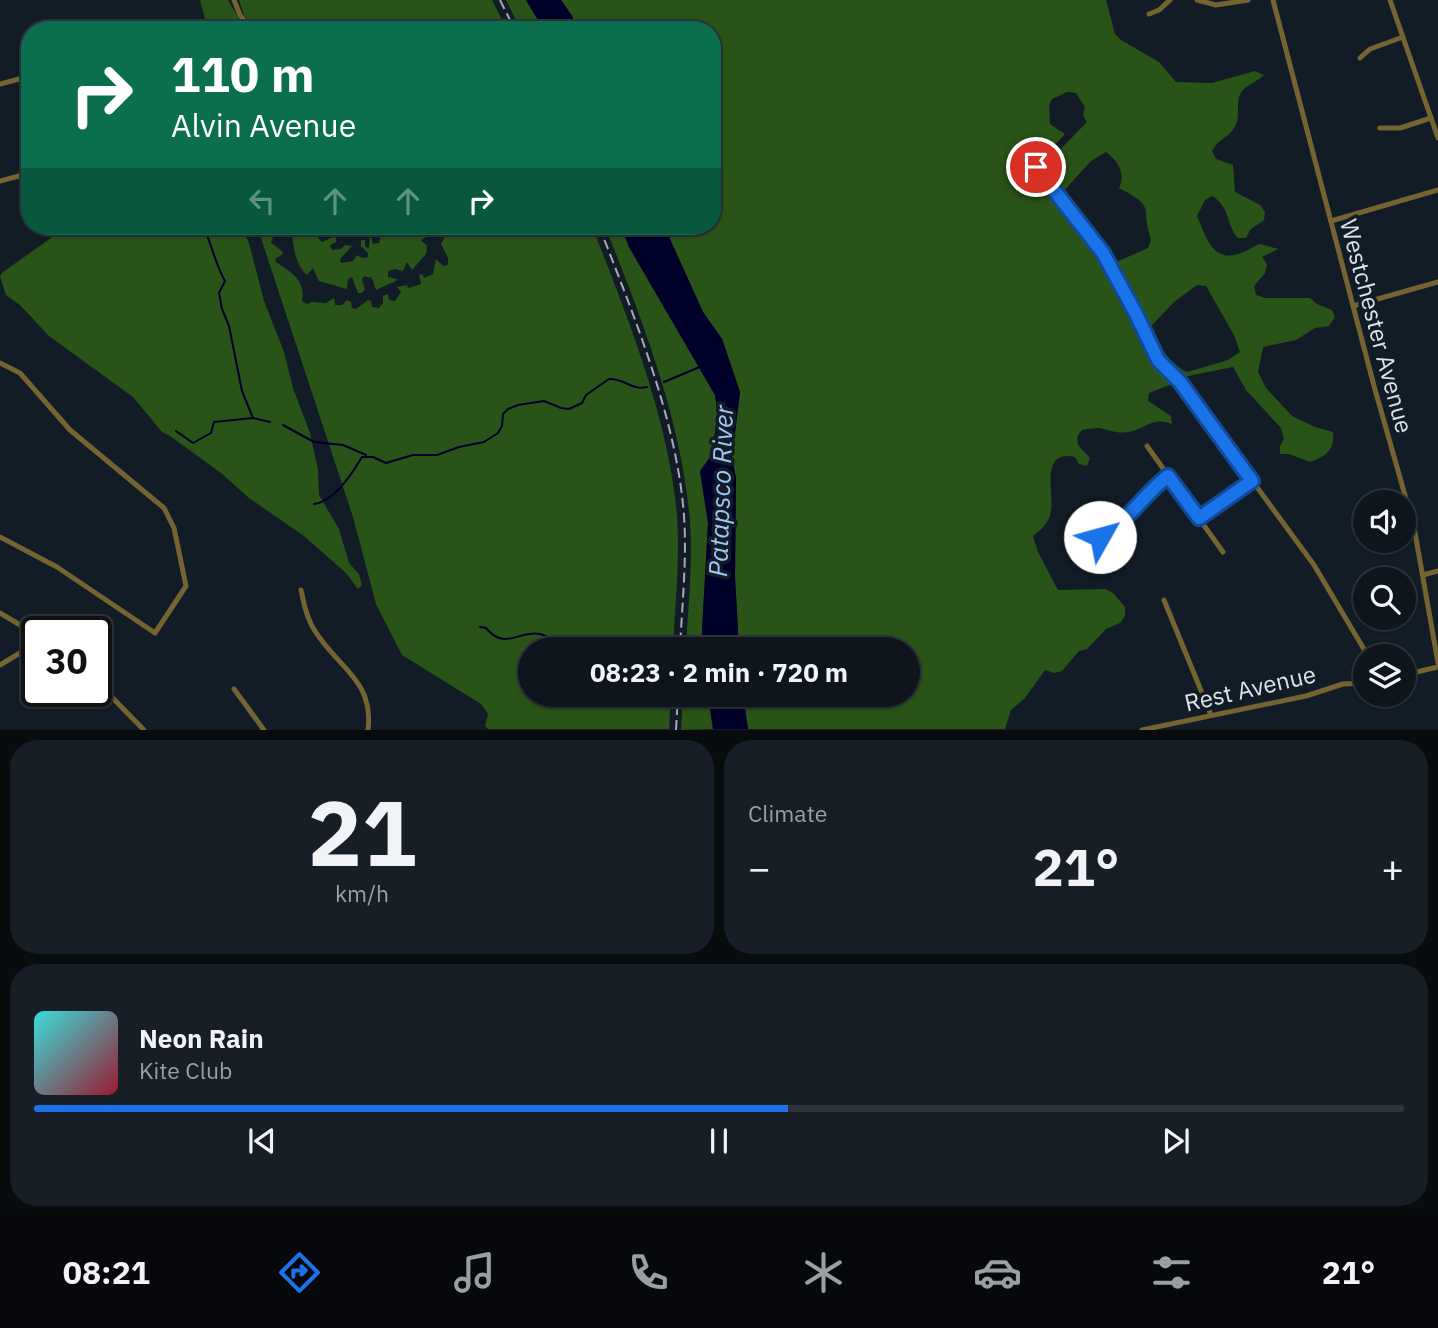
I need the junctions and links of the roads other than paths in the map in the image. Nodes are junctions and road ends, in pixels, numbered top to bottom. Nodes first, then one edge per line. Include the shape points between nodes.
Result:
1 (234, 0) edge
2 (1170, 0) edge
3 (1197, 0) edge
4 (1248, 0) edge
5 (1273, 0) edge
6 (1390, 0) edge
7 (1149, 14) dead end
8 (245, 21) edge
9 (1403, 37) junction
10 (1360, 58) dead end
11 (21, 78) edge
12 (0, 84) edge
13 (1431, 118) junction
14 (1380, 128) dead end
15 (1438, 138) edge
16 (1036, 167) dead end
17 (21, 175) edge
18 (0, 181) edge
19 (1438, 190) edge
20 (1331, 220) junction
21 (1438, 282) edge
22 (1353, 306) junction
23 (0, 363) edge
24 (1147, 446) dead end
25 (1168, 476) junction
26 (1252, 481) junction
27 (1199, 518) junction
28 (0, 537) edge
29 (1100, 537) dead end
30 (1223, 552) dead end
31 (1438, 571) edge
32 (1423, 575) junction
33 (301, 590) dead end
34 (1164, 600) dead end
35 (0, 613) edge
36 (21, 625) edge
37 (1361, 644) edge
38 (21, 652) edge
39 (0, 665) edge
40 (1438, 665) edge
41 (1416, 671) edge
42 (1353, 683) edge
43 (234, 688) dead end
44 (112, 697) edge
45 (1211, 715) junction
46 (144, 730) edge
47 (264, 730) edge
48 (368, 730) edge
49 (1142, 730) edge

1 - 8 street
2 - 7 street
3 - 4 street via 1226,5
5 - 20 street, Westchester Avenue
6 - 9 street
9 - 10 street via 1370,49
9 - 13 street
11 - 12 street
13 - 14 street via 1393,130
13 - 15 street
16 - 26 street via 1103,253 1158,360 1180,382
17 - 18 street
19 - 20 street
20 - 22 street, Westchester Avenue
21 - 22 street
22 - 32 street, Westchester Avenue
23 - 28 street via 20,373 70,430 158,501 170,517 186,586 155,633 57,567
24 - 25 street
25 - 27 street
25 - 29 street
26 - 27 street
26 - 37 street via 1314,565
27 - 30 street
31 - 32 street
32 - 40 street, Westchester Avenue
33 - 48 street via 316,633 365,692
34 - 45 street
35 - 36 street
38 - 39 street
40 - 41 street
42 - 45 street, Rest Avenue
43 - 47 street
44 - 46 street
45 - 49 street, Rest Avenue

